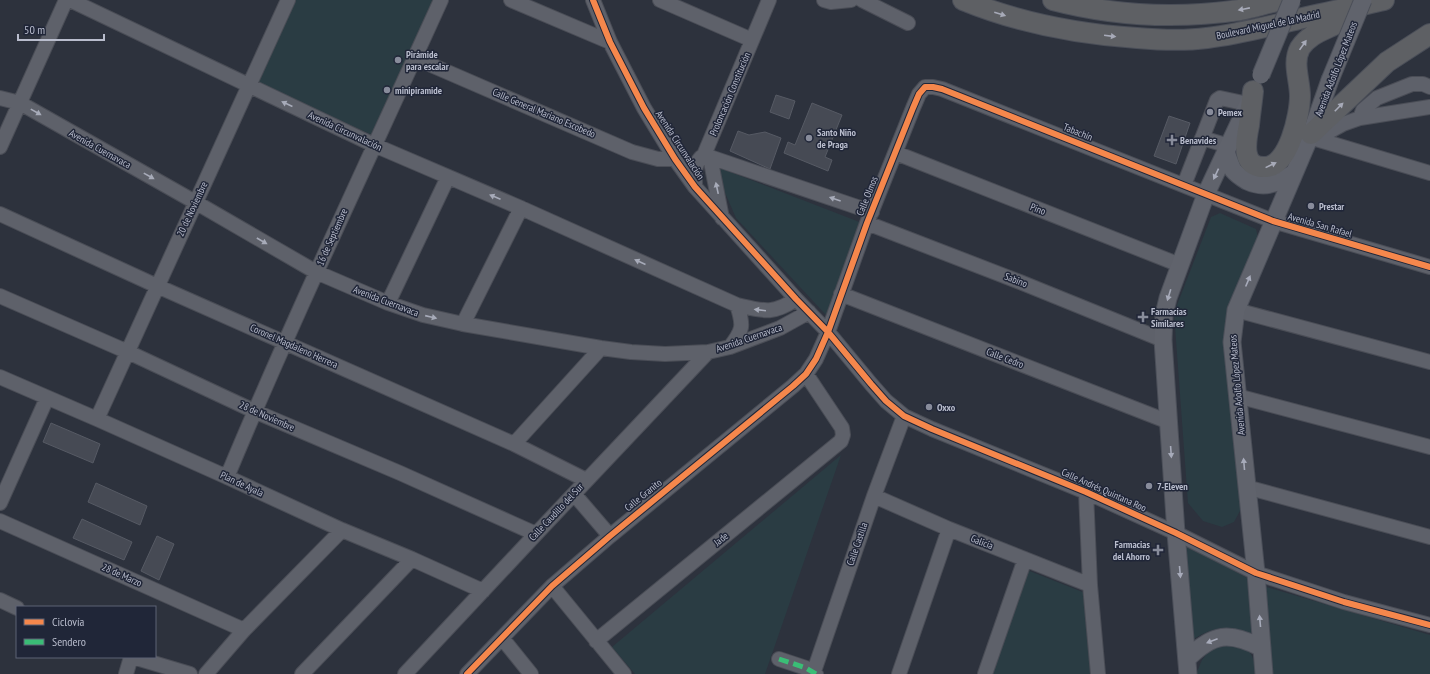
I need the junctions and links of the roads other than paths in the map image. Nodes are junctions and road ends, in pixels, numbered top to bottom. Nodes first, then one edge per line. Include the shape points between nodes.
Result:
1 (66, 0) edge
2 (70, 0) edge
3 (288, 0) edge
4 (441, 0) edge
5 (511, 0) edge
6 (593, 0) edge
7 (660, 0) edge
8 (769, 0) edge
9 (824, 0) edge
10 (851, 0) edge
11 (862, 0) edge
12 (963, 0) edge
13 (1052, 0) edge
14 (1282, 0) edge
15 (1292, 0) edge
16 (1372, 1) edge
17 (908, 23) dead end
18 (1430, 34) edge
19 (752, 40) junction
20 (610, 42) junction
21 (415, 58) junction
22 (249, 86) junction
23 (1430, 87) edge
24 (942, 89) joint
25 (1254, 90) junction
26 (0, 98) edge
27 (20, 104) junction
28 (1430, 107) edge
29 (1360, 118) junction
30 (1312, 137) junction
31 (1202, 138) junction
32 (374, 145) junction
33 (0, 147) edge
34 (1228, 149) junction
35 (896, 153) junction
36 (707, 156) junction
37 (675, 159) junction
38 (1294, 173) junction
39 (1430, 173) edge
40 (448, 177) junction
41 (1184, 185) junction
42 (695, 187) junction
43 (1206, 194) junction
44 (195, 202) junction
45 (520, 208) junction
46 (0, 214) edge
47 (870, 217) junction
48 (722, 219) junction
49 (1273, 221) junction
50 (1180, 265) junction
51 (1430, 267) edge
52 (316, 272) junction
53 (157, 286) junction
54 (841, 294) junction
55 (0, 296) edge
56 (796, 299) junction
57 (388, 303) junction
58 (737, 305) junction
59 (1236, 310) junction
60 (809, 312) junction
61 (463, 324) junction
62 (828, 332) junction
63 (1163, 340) junction
64 (285, 342) junction
65 (730, 347) junction
66 (601, 348) junction
67 (128, 352) junction
68 (708, 352) junction
69 (1430, 362) edge
70 (806, 374) junction
71 (0, 377) edge
72 (1237, 396) junction
73 (47, 398) junction
74 (254, 411) junction
75 (904, 416) junction
76 (97, 418) junction
77 (1169, 422) junction
78 (514, 444) junction
79 (1430, 447) edge
80 (227, 476) junction
81 (586, 480) junction
82 (1246, 487) junction
83 (1086, 492) junction
84 (574, 494) junction
85 (874, 496) junction
86 (0, 503) edge
87 (0, 520) edge
88 (949, 529) junction
89 (342, 530) junction
90 (1176, 533) junction
91 (536, 534) junction
92 (610, 536) junction
93 (1430, 536) edge
94 (412, 559) junction
95 (1025, 559) junction
96 (1256, 573) junction
97 (1090, 585) junction
98 (552, 586) junction
99 (483, 591) junction
100 (0, 600) edge
101 (16, 608) edge
102 (1430, 625) edge
103 (244, 630) junction
104 (502, 638) junction
105 (596, 641) junction
106 (1262, 648) junction
107 (132, 658) edge
108 (135, 658) edge
109 (779, 659) dead end
110 (1188, 667) edge
111 (126, 674) edge
112 (190, 674) edge
113 (206, 674) edge
114 (302, 674) edge
115 (405, 674) edge
116 (467, 674) edge
117 (531, 674) edge
118 (624, 674) edge
119 (814, 674) edge
120 (899, 674) edge
121 (985, 674) edge
122 (1098, 674) edge
123 (1264, 674) edge

1 - 27 street
2 - 22 street, Avenida Circunvalación
3 - 22 street, 20 de Noviembre
4 - 21 street, 16 de Septiembre
5 - 20 street
6 - 20 street, Avenida Circunvalación
7 - 19 street
8 - 19 street, Proloncación Constitución
9 - 10 street
11 - 17 street
12 -> 16 highway, Boulevard Miguel de la Madrid via 1018,20 1054,28 1116,37 1161,40 1206,38 1251,31
14 -> 13 highway, Boulevard Miguel de la Madrid via 1241,10 1158,16 1115,12
15 - 25 main road, bridge
25 -> 16 highway via 1246,151 1253,164 1266,168 1281,158 1294,128 1300,95 1297,58 1302,46 1314,34 1343,20
16 - 30 main road, Avenida Adolfo López Mateos, bridge via 1330,80
30 -> 18 highway via 1387,62
19 - 36 street, Proloncación Constitución
20 - 37 street, Avenida Circunvalación via 644,108
21 - 32 street, 16 de Septiembre
21 - 37 street, Calle General Mariano Escobedo via 632,152 658,159
32 -> 22 street, Avenida Circunvalación
22 - 44 street, 20 de Noviembre
23 - 29 street via 1412,84 1376,98 1363,110
24 - 35 street, Calle Olmos via 925,87 919,94
24 - 41 street, Tabachín
25 - 31 street via 1217,100
25 - 34 main road
26 - 27 street, Avenida Cuernavaca
27 - 33 street
27 -> 44 street, Avenida Cuernavaca
28 - 29 street
29 - 30 street
30 - 38 main road, Avenida Adolfo López Mateos
30 - 39 street
31 - 34 street
31 - 41 street
32 - 40 street, Avenida Circunvalación
32 - 52 street, 16 de Septiembre
34 - 38 main road via 1234,170 1240,178 1251,183 1263,186 1273,184
34 -> 43 main road
35 - 47 street, Calle Olmos
35 - 50 street, Pino
36 - 42 street, Proloncación Constitución via 701,157 695,169
47 -> 36 street, Sabino
48 -> 36 street
37 - 42 street, Avenida Circunvalación
38 - 49 main road, Avenida Adolfo López Mateos
45 -> 40 street, Avenida Circunvalación
40 - 57 street
41 - 43 street, Tabachín
42 - 48 street, Avenida Circunvalación
43 - 49 street, Avenida San Rafael
43 - 50 main road
44 -> 52 street, Avenida Cuernavaca
44 - 53 street, 20 de Noviembre
58 -> 45 street, Avenida Circunvalación
45 - 61 street
46 - 53 street, Coronel Magdaleno Herrera
47 - 54 street, Calle Olmos
47 - 63 street, Sabino
48 - 56 street, Avenida Circunvalación
49 - 51 street, Avenida San Rafael
59 -> 49 main road, Avenida Adolfo López Mateos
50 -> 63 main road via 1164,315
52 - 57 street, Avenida Cuernavaca
52 - 64 street, 16 de Septiembre
53 - 64 street, Coronel Magdaleno Herrera
53 - 67 street, 20 de Noviembre
54 - 62 street, Calle Olmos
54 - 77 street, Calle Cedro
55 - 67 street, 28 de Noviembre
56 -> 58 street, Avenida Circunvalación via 784,308 772,311
56 - 60 street, Calle Andrés Quintana Roo
57 -> 61 street, Avenida Cuernavaca via 423,315
58 - 65 street via 741,318 740,334
59 - 69 street
59 - 72 main road, Avenida Adolfo López Mateos via 1232,342
60 - 62 street, Calle Andrés Quintana Roo
60 - 65 street, Avenida Cuernavaca via 780,328
61 - 66 street, Avenida Cuernavaca
62 - 70 street, Calle Granito
62 - 75 street, Calle Andrés Quintana Roo via 886,401
63 - 77 main road
64 - 74 street, 16 de Septiembre
64 - 78 street, Coronel Magdaleno Herrera
65 - 68 street, Avenida Cuernavaca
66 - 68 street, Avenida Cuernavaca via 665,354
66 - 78 street
67 - 74 street, 28 de Noviembre
67 - 76 street, 20 de Noviembre
68 - 81 street, Calle Caudillo del Sur
70 - 92 street, Calle Granito
70 - 105 street, Jade via 842,428 841,441
71 - 73 street, Plan de Ayala
72 - 79 street
82 -> 72 main road, Avenida Adolfo López Mateos
73 - 76 street, Plan de Ayala
73 - 86 street
74 - 80 street, 16 de Septiembre
74 - 91 street, 28 de Noviembre
75 - 83 street, Calle Andrés Quintana Roo
75 - 85 street, Calle Castilla
76 - 80 street, Plan de Ayala
77 -> 90 main road
78 - 81 street, Coronel Magdaleno Herrera
80 - 89 street, Plan de Ayala
81 - 84 street, Calle Caudillo del Sur
82 - 93 street
82 - 96 main road, Avenida Adolfo López Mateos
83 - 90 street, Calle Andrés Quintana Roo
83 - 97 street
84 - 91 street, Calle Caudillo del Sur
84 - 92 street
85 - 88 street, Galicia
85 - 119 street, Calle Castilla
87 - 103 street, 28 de Marzo
88 - 95 street, Galicia
88 - 120 street
89 - 94 street, Plan de Ayala
89 - 103 street
90 - 96 street, Calle Andrés Quintana Roo
90 -> 110 main road
91 - 99 street, Calle Caudillo del Sur
92 - 98 street, Calle Granito
94 - 99 street, Plan de Ayala
94 - 114 street
95 - 97 street, Galicia
95 - 121 street
96 - 102 street, Calle Andrés Quintana Roo via 1344,602
106 -> 96 main road, Avenida Adolfo López Mateos
97 - 122 street
98 - 104 street, Calle Granito
98 - 105 street
99 - 115 street, Calle Caudillo del Sur
100 - 101 street
103 - 113 street
104 - 116 street, Calle Granito
104 - 117 street
105 - 118 street
106 -> 110 main road via 1246,640 1219,638 1200,647
106 - 123 main road, Avenida Adolfo López Mateos
107 - 111 street
108 - 112 street
109 - 119 street via 806,668

